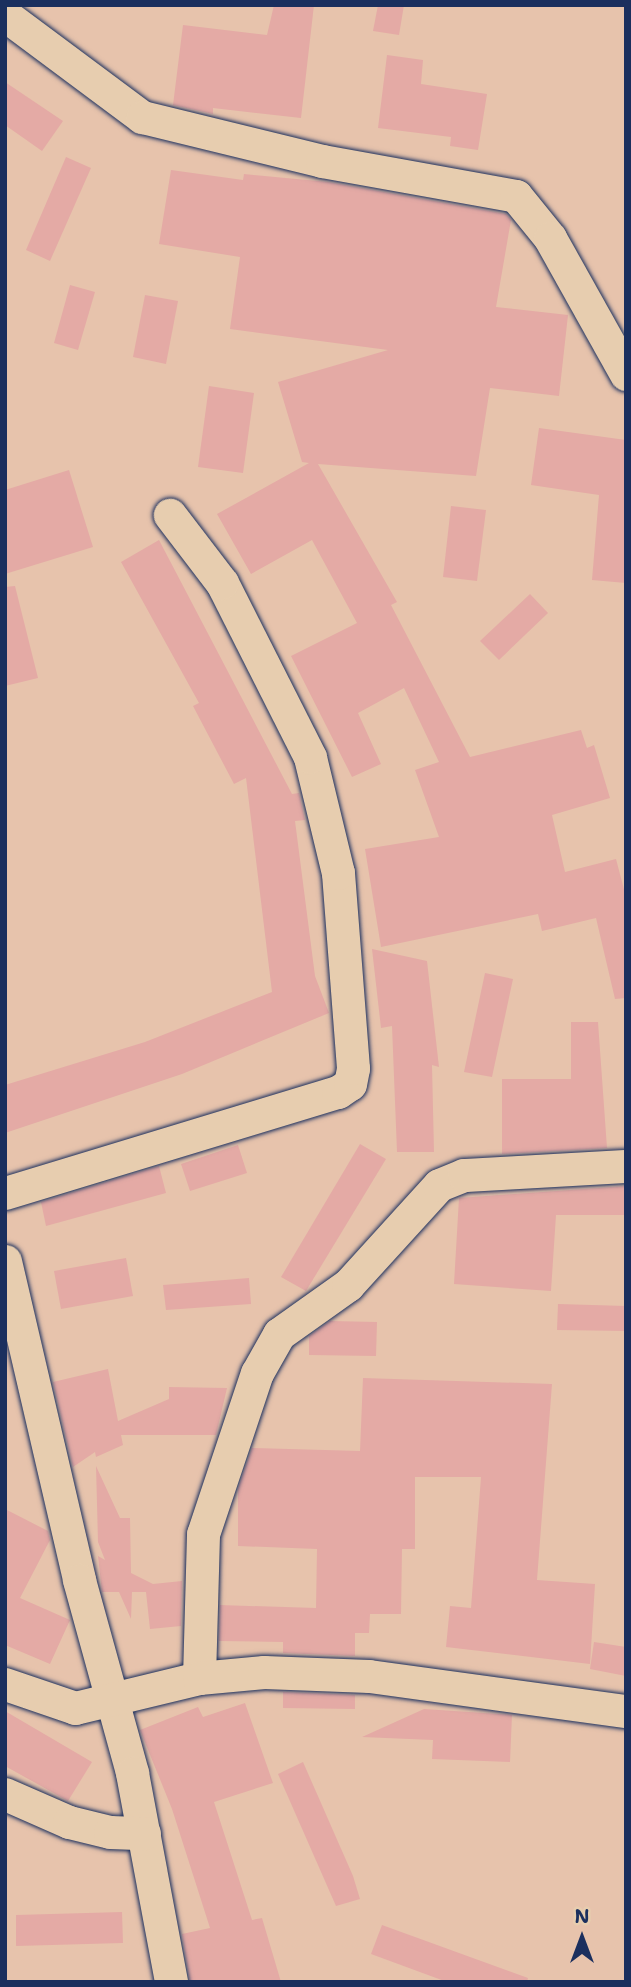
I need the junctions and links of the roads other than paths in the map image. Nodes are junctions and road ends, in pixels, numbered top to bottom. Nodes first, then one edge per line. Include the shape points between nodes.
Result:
1 (5, 15) edge
2 (626, 374) edge
3 (170, 515) dead end
4 (626, 1166) edge
5 (5, 1193) edge
6 (5, 1261) edge
7 (199, 1678) junction
8 (5, 1684) edge
9 (113, 1703) junction
10 (626, 1711) edge
11 (5, 1794) edge
12 (144, 1833) junction
13 (171, 1982) edge

1 - 2 street via 142,117 322,161 516,196 550,238
3 - 5 street via 222,583 310,757 338,873 354,1068 350,1084 338,1092
4 - 7 street via 464,1175 439,1185 348,1285 279,1334 257,1373 203,1534
6 - 9 street
7 - 9 street
7 - 10 street via 264,1672 369,1676
8 - 9 street via 75,1708
9 - 12 street
11 - 12 street via 69,1822
12 - 13 street

